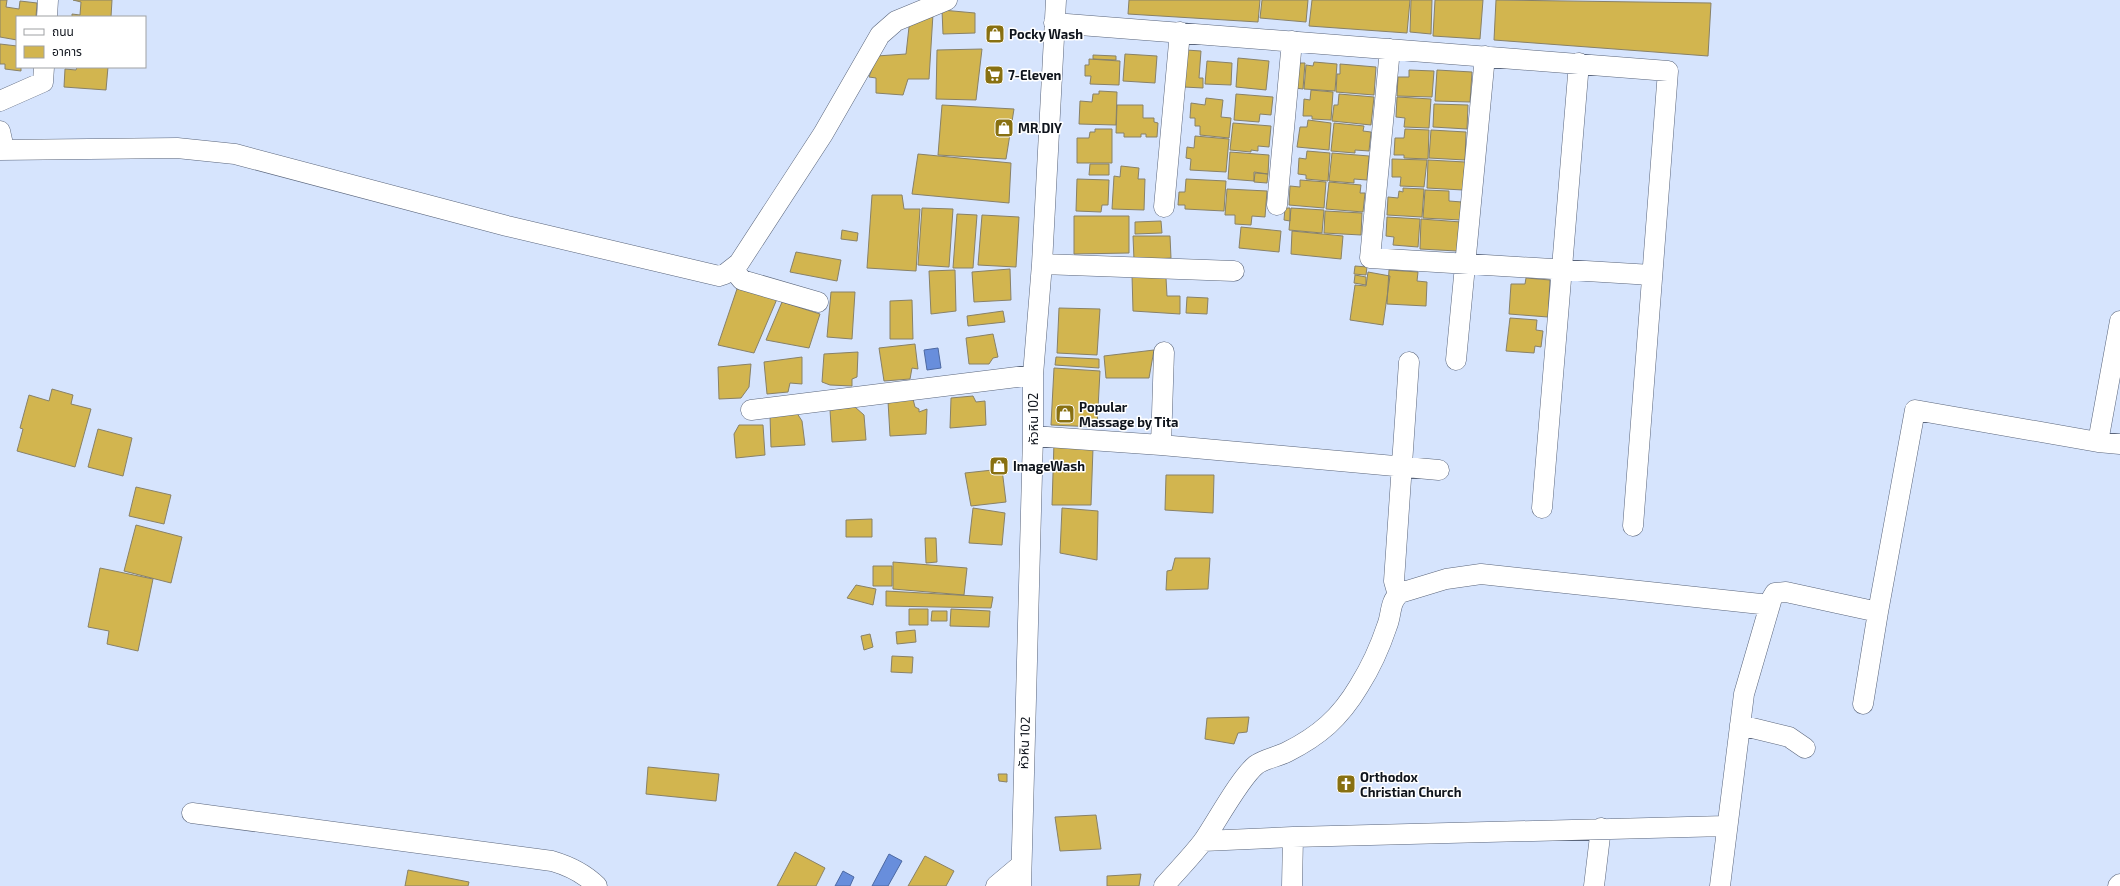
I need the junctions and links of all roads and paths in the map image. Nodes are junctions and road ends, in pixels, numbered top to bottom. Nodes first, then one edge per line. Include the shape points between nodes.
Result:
1 (48, 0) edge
2 (946, 0) edge
3 (1056, 0) edge
4 (47, 16) edge
5 (1054, 22) junction
6 (1180, 32) junction
7 (1292, 41) junction
8 (1390, 49) junction
9 (1485, 56) junction
10 (1579, 64) junction
11 (44, 68) edge
12 (0, 101) edge
13 (1, 143) edge
14 (1277, 205) dead end
15 (1164, 206) dead end
16 (1042, 264) junction
17 (1465, 264) junction
18 (733, 269) junction
19 (1562, 270) junction
20 (1234, 271) dead end
21 (1652, 275) junction
22 (818, 302) dead end
23 (2120, 321) edge
24 (1164, 352) dead end
25 (1456, 360) dead end
26 (1409, 362) dead end
27 (1033, 375) junction
28 (752, 410) dead end
29 (1033, 436) junction
30 (2098, 442) junction
31 (2120, 444) edge
32 (1161, 445) junction
33 (1401, 467) junction
34 (1439, 470) dead end
35 (1542, 508) dead end
36 (1633, 526) dead end
37 (1398, 595) junction
38 (1770, 605) junction
39 (1878, 612) junction
40 (1863, 704) dead end
41 (1740, 725) junction
42 (1805, 748) dead end
43 (192, 812) dead end
44 (1726, 826) junction
45 (1601, 828) junction
46 (1293, 837) junction
47 (1203, 841) junction
48 (1021, 865) junction
49 (2120, 884) edge
50 (596, 886) edge
51 (996, 886) edge
52 (1021, 886) edge
53 (1164, 886) edge
54 (1292, 886) edge
55 (1594, 886) edge
56 (1720, 886) edge
57 (2118, 886) edge

1 - 4 street
2 - 18 street via 896,21 880,35 823,134
3 - 5 street, หัวหิน 102
5 - 6 street
5 - 16 street, หัวหิน 102
6 - 7 street
6 - 15 street
7 - 8 street
7 - 14 street
8 - 9 street
8 - 17 street via 1370,258
9 - 10 street
9 - 17 street
10 - 19 street
10 - 21 street via 1668,70
11 - 12 street via 43,82
13 - 18 street via 177,148 235,154 508,226 691,270 719,276
16 - 20 street
16 - 27 street, หัวหิน 102
17 - 19 street
17 - 25 street
18 - 22 street via 742,280
19 - 21 street
19 - 35 street
21 - 36 street
23 - 30 street
24 - 32 street
26 - 33 street
27 - 28 street
27 - 29 street, หัวหิน 102
29 - 32 street
29 - 48 street, หัวหิน 102
30 - 31 street
30 - 39 street via 1915,410
32 - 33 street
33 - 34 street
33 - 37 street via 1394,580
37 - 38 street via 1446,579 1482,574
37 - 47 street via 1391,607 1388,624 1376,656 1341,714 1314,738 1256,765
38 - 39 street via 1776,593 1786,592
38 - 41 street via 1744,694
39 - 40 street
41 - 42 street via 1789,737
41 - 44 street
43 - 50 street via 552,861 569,866
44 - 45 street
44 - 56 street
45 - 46 street
45 - 55 street
46 - 47 street
46 - 54 street
47 - 53 street
48 - 51 street
48 - 52 street, หัวหิน 102
49 - 57 street

